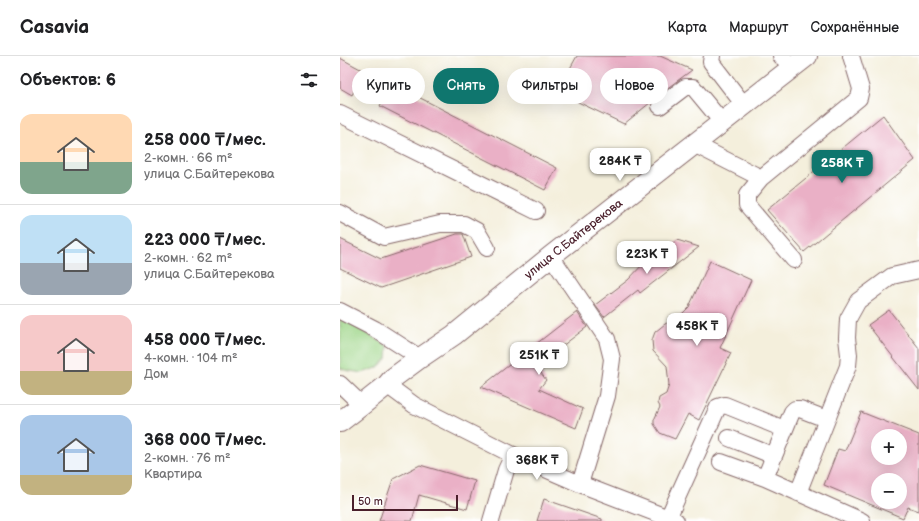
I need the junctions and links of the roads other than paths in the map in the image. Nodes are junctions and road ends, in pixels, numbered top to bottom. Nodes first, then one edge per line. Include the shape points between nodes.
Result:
1 (851, 56) edge
2 (708, 58) edge
3 (794, 60) edge
4 (744, 105) junction
5 (660, 106) dead end
6 (340, 114) edge
7 (722, 122) junction
8 (694, 144) junction
9 (761, 178) junction
10 (536, 211) dead end
11 (340, 213) edge
12 (487, 248) dead end
13 (551, 256) junction
14 (794, 260) dead end
15 (919, 270) edge
16 (340, 311) edge
17 (420, 358) junction
18 (340, 384) edge
19 (387, 385) junction
20 (362, 406) junction
21 (826, 419) junction
22 (340, 422) edge
23 (784, 429) junction
24 (729, 438) dead end
25 (512, 455) junction
26 (774, 456) junction
27 (722, 462) dead end
28 (765, 478) junction
29 (580, 484) junction
30 (798, 493) junction
31 (672, 520) edge
32 (491, 521) edge
33 (862, 521) edge

1 - 9 street via 862,89 859,98
2 - 4 street
3 - 4 main road, улица С.Байтерекова
4 - 7 main road, улица С.Байтерекова
5 - 7 street via 685,87 693,87
6 - 10 street
7 - 8 main road, улица С.Байтерекова
8 - 9 street
8 - 13 main road, улица С.Байтерекова
9 - 14 street via 747,195 747,205
11 - 12 street via 384,237 440,224 464,224 477,231
13 - 17 main road, улица С.Байтерекова via 454,335
13 - 29 street via 608,339 612,359 607,396
15 - 21 street via 892,276 858,301 848,319 848,366
16 - 17 street via 375,329
17 - 19 main road, улица С.Байтерекова
18 - 20 street
19 - 20 main road, улица С.Байтерекова
19 - 25 street via 414,406
20 - 22 main road, улица С.Байтерекова
21 - 23 street via 795,408
21 - 30 street
23 - 26 street
23 - 31 street via 725,405 718,407
24 - 26 street
25 - 29 street
25 - 32 street
26 - 28 street
27 - 28 street
28 - 30 street
29 - 31 street
30 - 33 street

